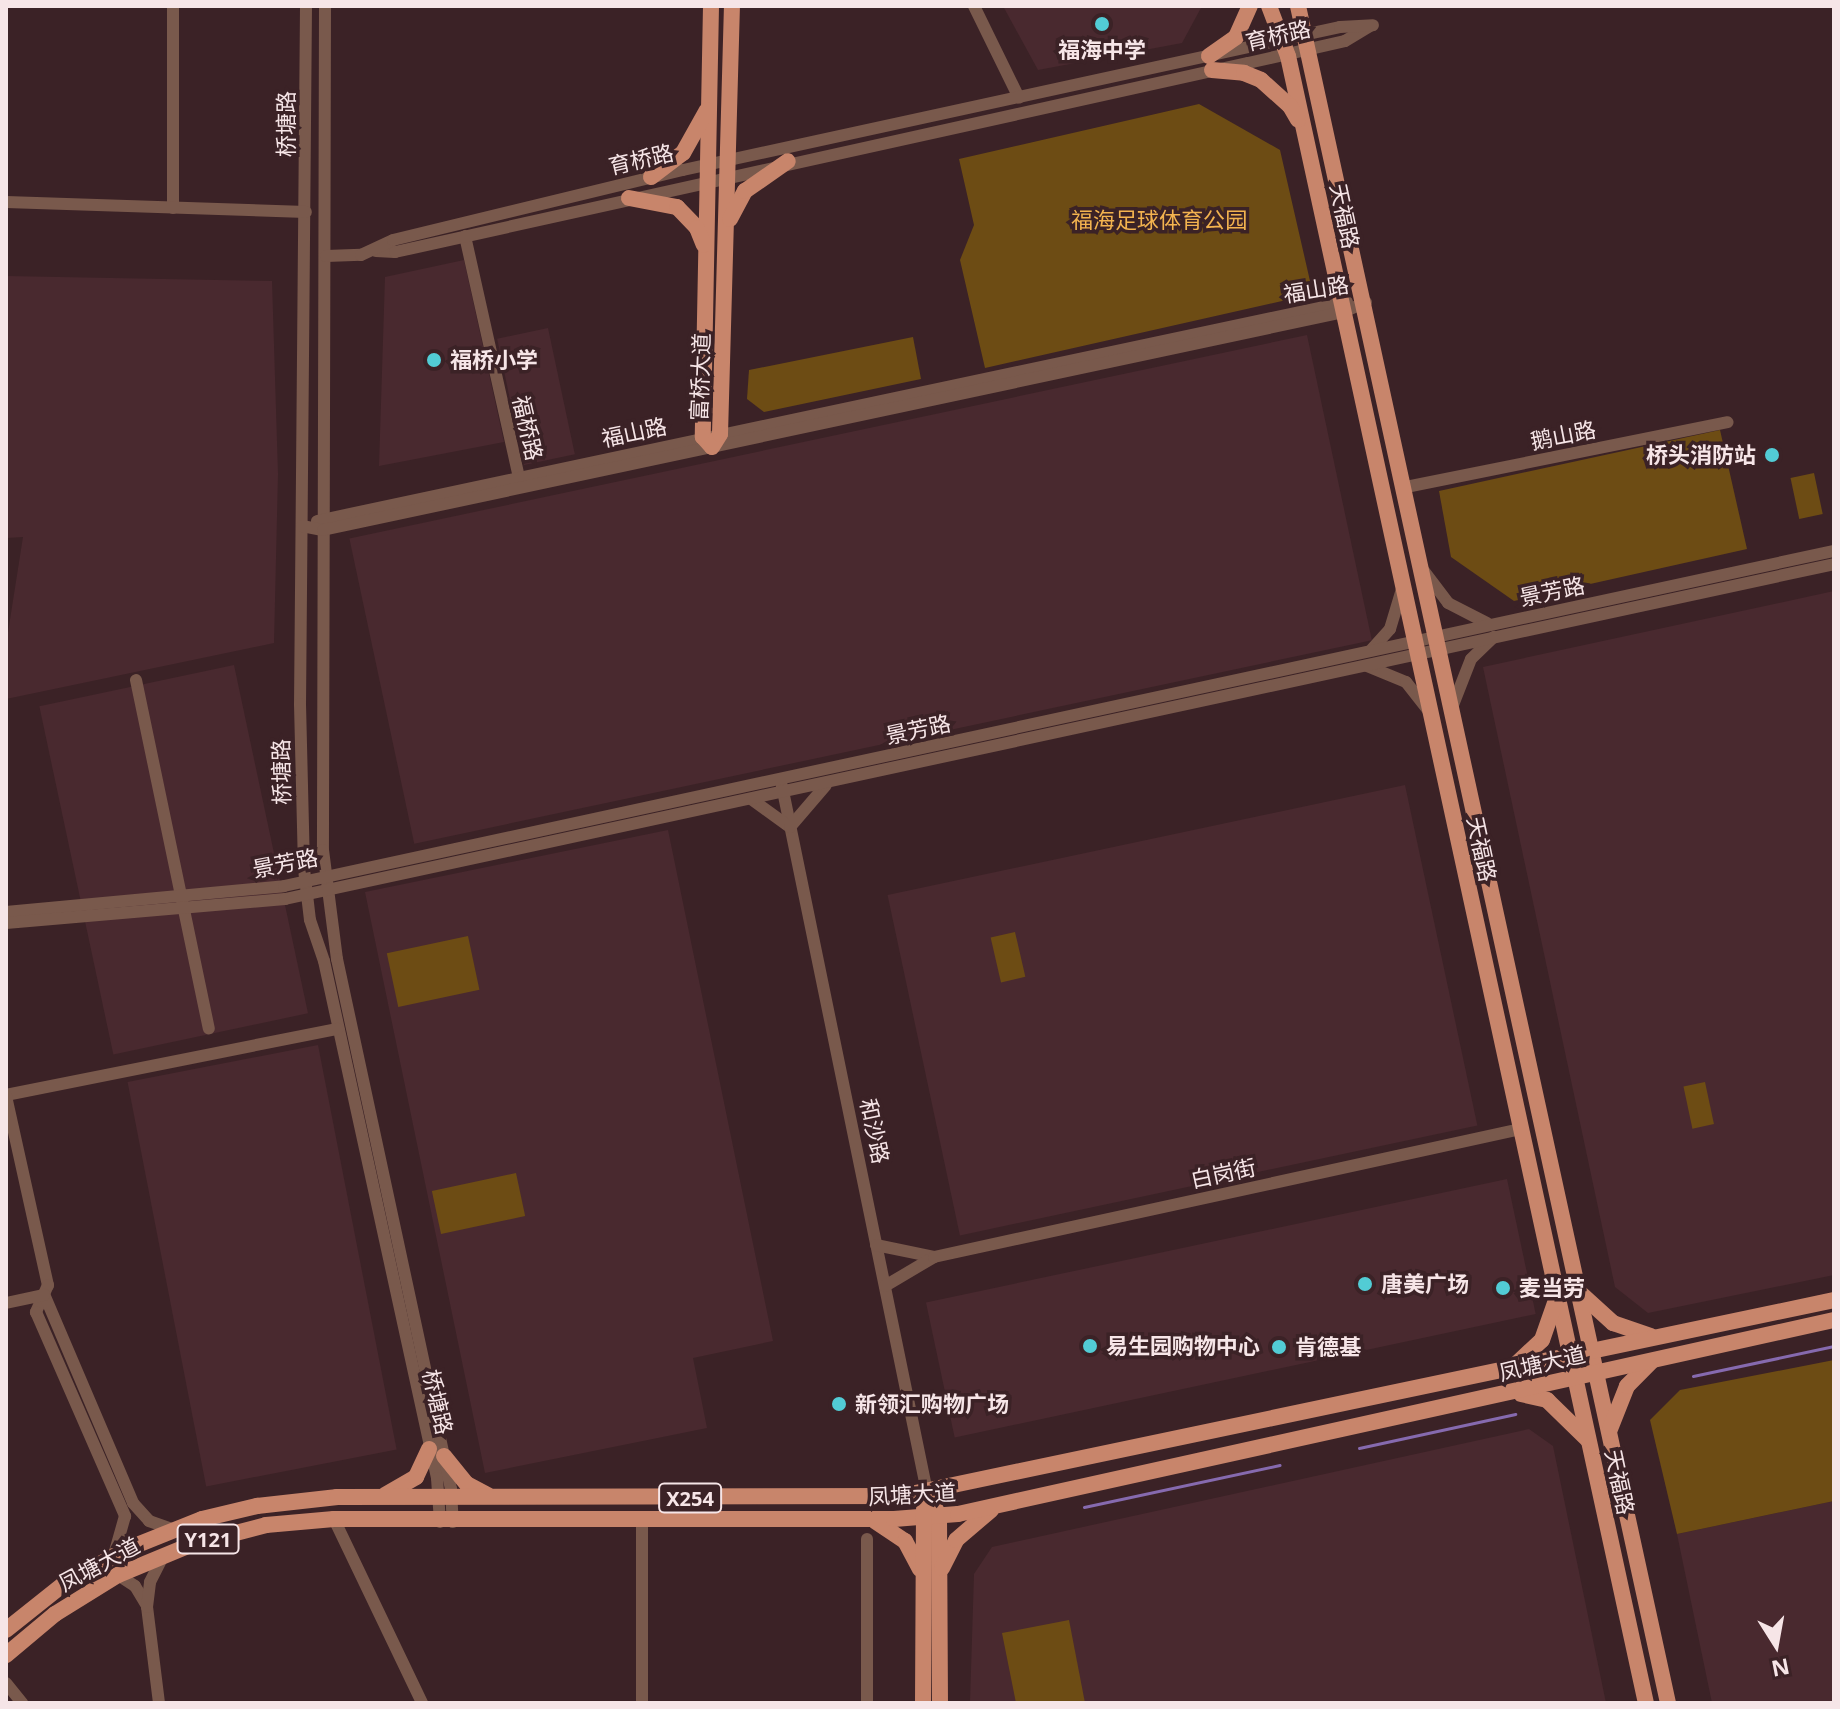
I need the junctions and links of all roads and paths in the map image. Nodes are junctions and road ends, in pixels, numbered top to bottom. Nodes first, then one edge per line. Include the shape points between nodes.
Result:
1 (173, 6) edge
2 (306, 6) edge
3 (325, 6) edge
4 (711, 6) edge
5 (732, 6) edge
6 (974, 6) edge
7 (1250, 6) edge
8 (1269, 6) edge
9 (1298, 6) edge
10 (712, 38) junction
11 (733, 38) junction
12 (1308, 41) junction
13 (1285, 46) junction
14 (1210, 63) junction
15 (711, 97) junction
16 (1019, 98) junction
17 (1306, 139) junction
18 (788, 161) junction
19 (729, 167) junction
20 (710, 172) junction
21 (651, 177) junction
22 (629, 198) junction
23 (6, 202) edge
24 (173, 208) junction
25 (306, 212) junction
26 (727, 228) junction
27 (465, 236) junction
28 (376, 251) junction
29 (326, 256) junction
30 (707, 262) junction
31 (1366, 302) junction
32 (1342, 307) junction
33 (1728, 422) dead end
34 (712, 439) junction
35 (520, 482) junction
36 (1406, 487) junction
37 (323, 524) junction
38 (302, 526) junction
39 (1834, 551) edge
40 (1834, 564) edge
41 (1424, 571) junction
42 (1402, 585) junction
43 (1492, 631) junction
44 (1440, 642) junction
45 (1415, 647) junction
46 (1371, 650) junction
47 (1363, 666) junction
48 (136, 680) dead end
49 (1453, 705) junction
50 (1429, 711) junction
51 (830, 782) junction
52 (782, 786) junction
53 (751, 799) junction
54 (790, 827) junction
55 (326, 883) junction
56 (306, 888) junction
57 (183, 903) junction
58 (6, 912) edge
59 (6, 923) edge
60 (336, 1025) junction
61 (209, 1028) dead end
62 (6, 1095) edge
63 (1521, 1129) junction
64 (876, 1245) junction
65 (934, 1257) junction
66 (885, 1286) junction
67 (1578, 1291) junction
68 (44, 1295) junction
69 (1557, 1295) junction
70 (1834, 1300) edge
71 (6, 1303) edge
72 (1834, 1320) edge
73 (1656, 1337) junction
74 (1591, 1352) junction
75 (1570, 1356) junction
76 (1656, 1359) junction
77 (1504, 1372) junction
78 (1596, 1373) junction
79 (1575, 1378) junction
80 (1503, 1395) junction
81 (1609, 1434) junction
82 (1589, 1441) junction
83 (436, 1453) junction
84 (927, 1492) junction
85 (379, 1497) junction
86 (446, 1497) junction
87 (497, 1498) junction
88 (992, 1509) junction
89 (930, 1517) junction
90 (334, 1519) junction
91 (865, 1519) junction
92 (642, 1521) junction
93 (446, 1522) junction
94 (172, 1529) junction
95 (867, 1539) dead end
96 (114, 1555) junction
97 (164, 1555) junction
98 (922, 1572) junction
99 (118, 1575) junction
100 (939, 1577) junction
101 (147, 1607) junction
102 (6, 1630) edge
103 (6, 1655) edge
104 (6, 1683) edge
105 (22, 1703) edge
106 (159, 1703) edge
107 (422, 1703) edge
108 (642, 1703) edge
109 (867, 1703) edge
110 (923, 1703) edge
111 (940, 1703) edge
112 (1646, 1703) edge
113 (1668, 1703) edge

1 - 24 street
2 - 25 street, 桥塘路
3 - 29 street, 桥塘路
4 - 10 main road, 富桥大道
5 - 11 main road, 富桥大道
6 - 16 street
7 - 14 main road via 1236,37
8 - 13 main road, 天福路
9 - 12 main road, 天福路
10 - 11 street
10 - 15 main road, 富桥大道
11 - 19 main road, 富桥大道
12 - 13 street, 育桥路
12 - 31 main road, 天福路
13 - 14 street, 育桥路
13 - 17 main road, 天福路
14 - 16 street, 育桥路
14 - 17 main road via 1244,73 1276,91
14 - 18 street, 育桥路
15 - 20 main road, 富桥大道
15 - 21 main road via 693,140
16 - 19 street, 育桥路
17 - 32 main road, 天福路
18 - 19 street, 育桥路
18 - 26 main road via 745,191
19 - 20 street, 育桥路
19 - 26 main road, 富桥大道
20 - 21 street, 育桥路
20 - 22 street, 育桥路
20 - 30 main road, 富桥大道
21 - 28 street, 育桥路 via 393,240
22 - 27 street, 育桥路
22 - 30 main road via 665,201 687,215 704,244
23 - 24 street
24 - 25 street
25 - 38 street, 桥塘路
26 - 34 main road, 富桥大道
27 - 28 street, 育桥路 via 395,252
27 - 35 street, 福桥路
28 - 29 street, 育桥路
29 - 37 street, 桥塘路
30 - 34 main road, 富桥大道
31 - 32 street, 福山路
31 - 36 main road, 天福路
32 - 34 street, 福山路
32 - 42 main road, 天福路
33 - 36 street, 鹅山路
34 - 35 street, 福山路
35 - 37 street, 福山路
36 - 41 main road, 天福路
37 - 38 street, 福山路
37 - 55 street, 桥塘路
38 - 56 street, 桥塘路
39 - 43 street, 景芳路
40 - 43 street, 景芳路
41 - 43 street via 1448,603
41 - 44 main road, 天福路
42 - 45 main road, 天福路
42 - 46 street via 1390,629
43 - 44 street, 景芳路
43 - 49 street via 1471,659
44 - 45 street, 景芳路
44 - 49 main road, 天福路
45 - 46 street, 景芳路
45 - 47 street, 景芳路
45 - 50 main road, 天福路
46 - 52 street, 景芳路
47 - 50 street via 1406,682
47 - 51 street, 景芳路
48 - 57 street
49 - 67 main road, 天福路
50 - 63 main road, 天福路
51 - 52 street, 景芳路
51 - 54 street
52 - 53 street, 景芳路
52 - 54 street, 和沙路
52 - 55 street, 景芳路
53 - 54 street
53 - 55 street, 景芳路
54 - 64 street, 和沙路
55 - 56 street, 景芳路
55 - 83 street, 桥塘路
56 - 57 street, 景芳路
56 - 60 street, 桥塘路
57 - 58 street, 景芳路
57 - 59 street, 景芳路
57 - 61 street
60 - 62 street
60 - 83 street, 桥塘路
62 - 68 street via 43,1268
63 - 65 street, 白岗街
63 - 69 main road, 天福路
64 - 65 street
64 - 66 street, 和沙路
65 - 66 street
66 - 84 street, 和沙路
67 - 73 main road via 1613,1323
67 - 74 main road, 天福路
68 - 71 street
68 - 94 street via 133,1503 149,1521
68 - 96 street via 36,1312 125,1516
69 - 75 main road, 天福路
69 - 77 main road via 1542,1340
70 - 73 main road, 凤塘大道
72 - 76 main road, 凤塘大道
73 - 74 main road, 凤塘大道
74 - 75 main road, 凤塘大道
74 - 78 main road, 天福路
75 - 77 main road, 凤塘大道
75 - 79 main road, 天福路
76 - 78 main road, 凤塘大道
76 - 81 main road via 1627,1386
77 - 84 main road, 凤塘大道
78 - 79 main road, 凤塘大道
78 - 81 main road, 天福路
79 - 80 main road, 凤塘大道
79 - 82 main road, 天福路
80 - 82 main road via 1547,1400
80 - 88 main road, 凤塘大道
81 - 113 main road, 天福路
82 - 112 main road, 天福路
83 - 85 main road via 416,1477
83 - 86 street, 桥塘路
83 - 87 main road via 467,1484
84 - 87 main road, 凤塘大道 / X254 via 878,1497
84 - 89 main road, 和沙路
85 - 86 main road, 凤塘大道 / Y121
85 - 94 main road, 凤塘大道 / Y121 via 285,1501
86 - 87 main road, 凤塘大道 / X254
86 - 93 street, 桥塘路
88 - 89 main road, 凤塘大道
88 - 100 main road via 956,1540
89 - 91 main road, 凤塘大道 / X254
89 - 98 main road, 和沙路
89 - 100 main road, 和沙路
90 - 93 main road, 凤塘大道 / Y121
90 - 97 main road, 凤塘大道 / Y121 via 266,1525
90 - 107 street
91 - 92 main road, 凤塘大道 / X254
91 - 98 main road, X254 via 896,1532
92 - 93 main road, 凤塘大道 / X254
92 - 108 street
94 - 96 main road, 凤塘大道 / Y121
95 - 109 street
96 - 102 main road, 凤塘大道 / Y121 via 65,1583
97 - 99 main road, 凤塘大道 / Y121
97 - 101 street via 150,1582
98 - 110 main road, 和沙路
99 - 101 street via 135,1586
99 - 103 main road, 凤塘大道 / Y121 via 55,1614
100 - 111 main road, 和沙路
101 - 106 street
104 - 105 street

